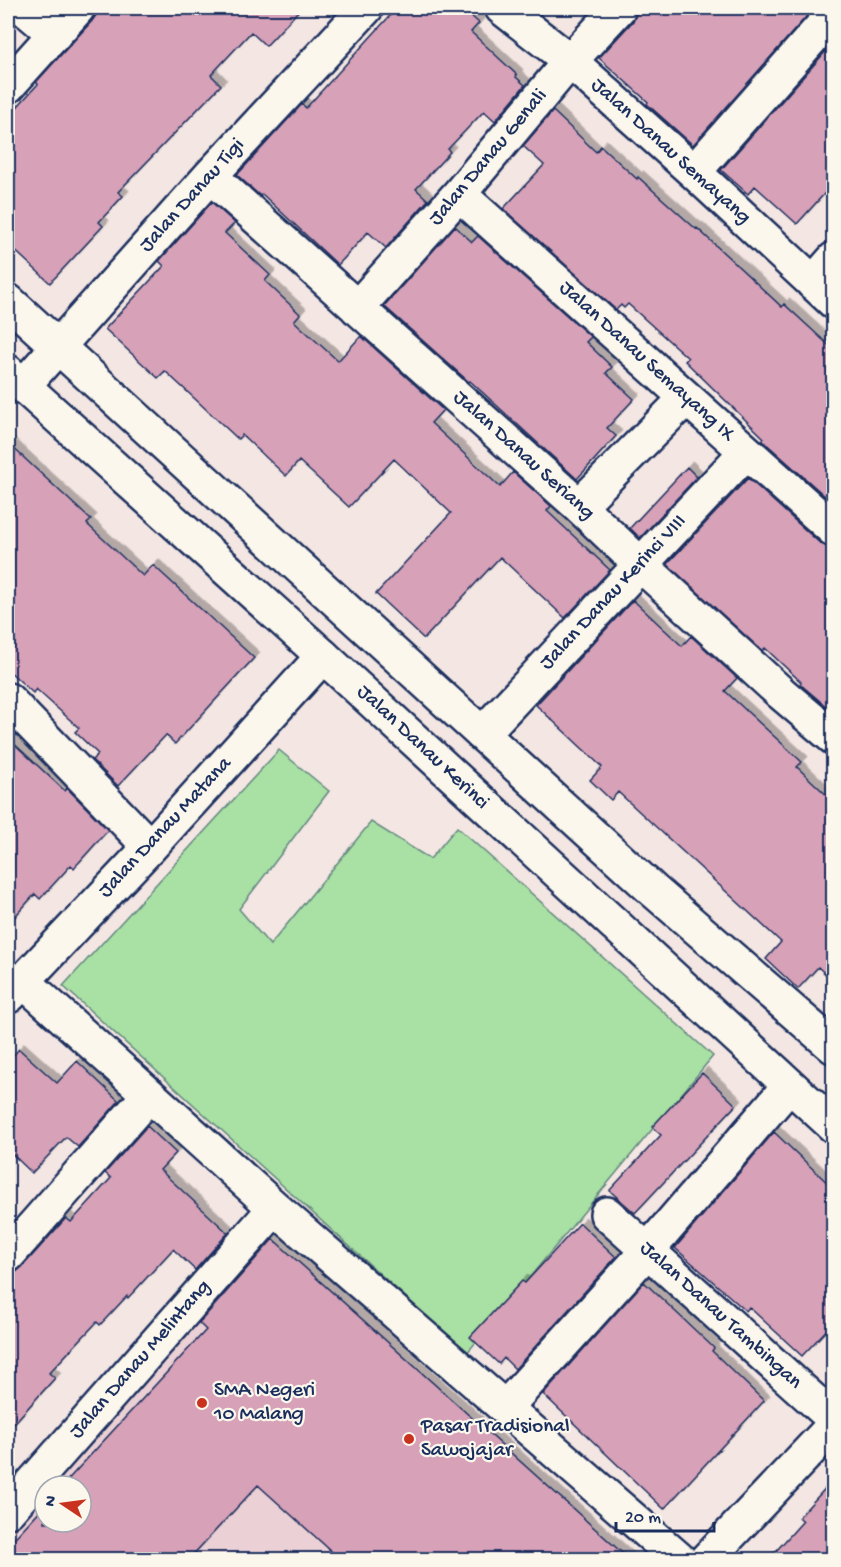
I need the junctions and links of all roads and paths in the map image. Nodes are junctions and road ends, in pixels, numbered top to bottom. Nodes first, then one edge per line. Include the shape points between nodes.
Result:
1 (24, 8) edge
2 (78, 8) edge
3 (366, 8) edge
4 (502, 8) edge
5 (619, 8) edge
6 (834, 13) edge
7 (55, 34) junction
8 (570, 61) junction
9 (8, 86) edge
10 (694, 172) junction
11 (210, 176) junction
12 (459, 194) junction
13 (827, 281) edge
14 (8, 301) edge
15 (357, 308) junction
16 (58, 348) junction
17 (15, 379) edge
18 (686, 398) junction
19 (746, 452) junction
20 (579, 506) junction
21 (834, 530) edge
22 (641, 565) junction
23 (323, 656) junction
24 (11, 711) edge
25 (482, 734) junction
26 (834, 738) edge
27 (150, 847) junction
28 (654, 891) junction
29 (617, 928) junction
30 (15, 989) edge
31 (831, 1040) edge
32 (789, 1086) junction
33 (149, 1095) junction
34 (834, 1126) edge
35 (275, 1208) junction
36 (607, 1214) dead end
37 (648, 1251) junction
38 (8, 1255) edge
39 (505, 1408) junction
40 (834, 1419) edge
41 (834, 1425) edge
42 (8, 1512) edge
43 (680, 1560) edge
44 (706, 1560) edge

1 - 7 street
2 - 7 street
3 - 11 street, Jalan Danau Tigi
4 - 8 street, Jalan Danau Semayang
5 - 8 street, Jalan Danau Genali
6 - 10 street
7 - 9 street
8 - 10 street, Jalan Danau Semayang
8 - 12 street, Jalan Danau Genali
10 - 13 street, Jalan Danau Semayang
11 - 15 street, Jalan Danau Seriang
11 - 16 street, Jalan Danau Tigi
12 - 15 street, Jalan Danau Genali
12 - 18 street, Jalan Danau Semayang IX
14 - 16 street
15 - 20 street, Jalan Danau Seriang
16 - 17 street, Jalan Danau Tigi
16 - 25 street
17 - 23 street, Jalan Danau Kerinci
18 - 19 street, Jalan Danau Semayang IX
18 - 20 street
19 - 21 street, Jalan Danau Semayang IX
19 - 22 street, Jalan Danau Kerinci VIII
20 - 22 street, Jalan Danau Seriang
22 - 25 street, Jalan Danau Kerinci VIII
22 - 26 street, Jalan Danau Seriang
23 - 27 street, Jalan Danau Matana
23 - 29 street, Jalan Danau Kerinci
24 - 27 street
25 - 28 street
27 - 30 street, Jalan Danau Matana
28 - 29 street
28 - 31 street
29 - 32 street, Jalan Danau Kerinci
30 - 33 street
32 - 34 street, Jalan Danau Kerinci
32 - 37 street
33 - 35 street
33 - 38 street
35 - 39 street
35 - 42 street, Jalan Danau Melintang
36 - 37 street, Jalan Danau Tambingan
37 - 39 street
37 - 40 street, Jalan Danau Tambingan
39 - 43 street
41 - 44 street

